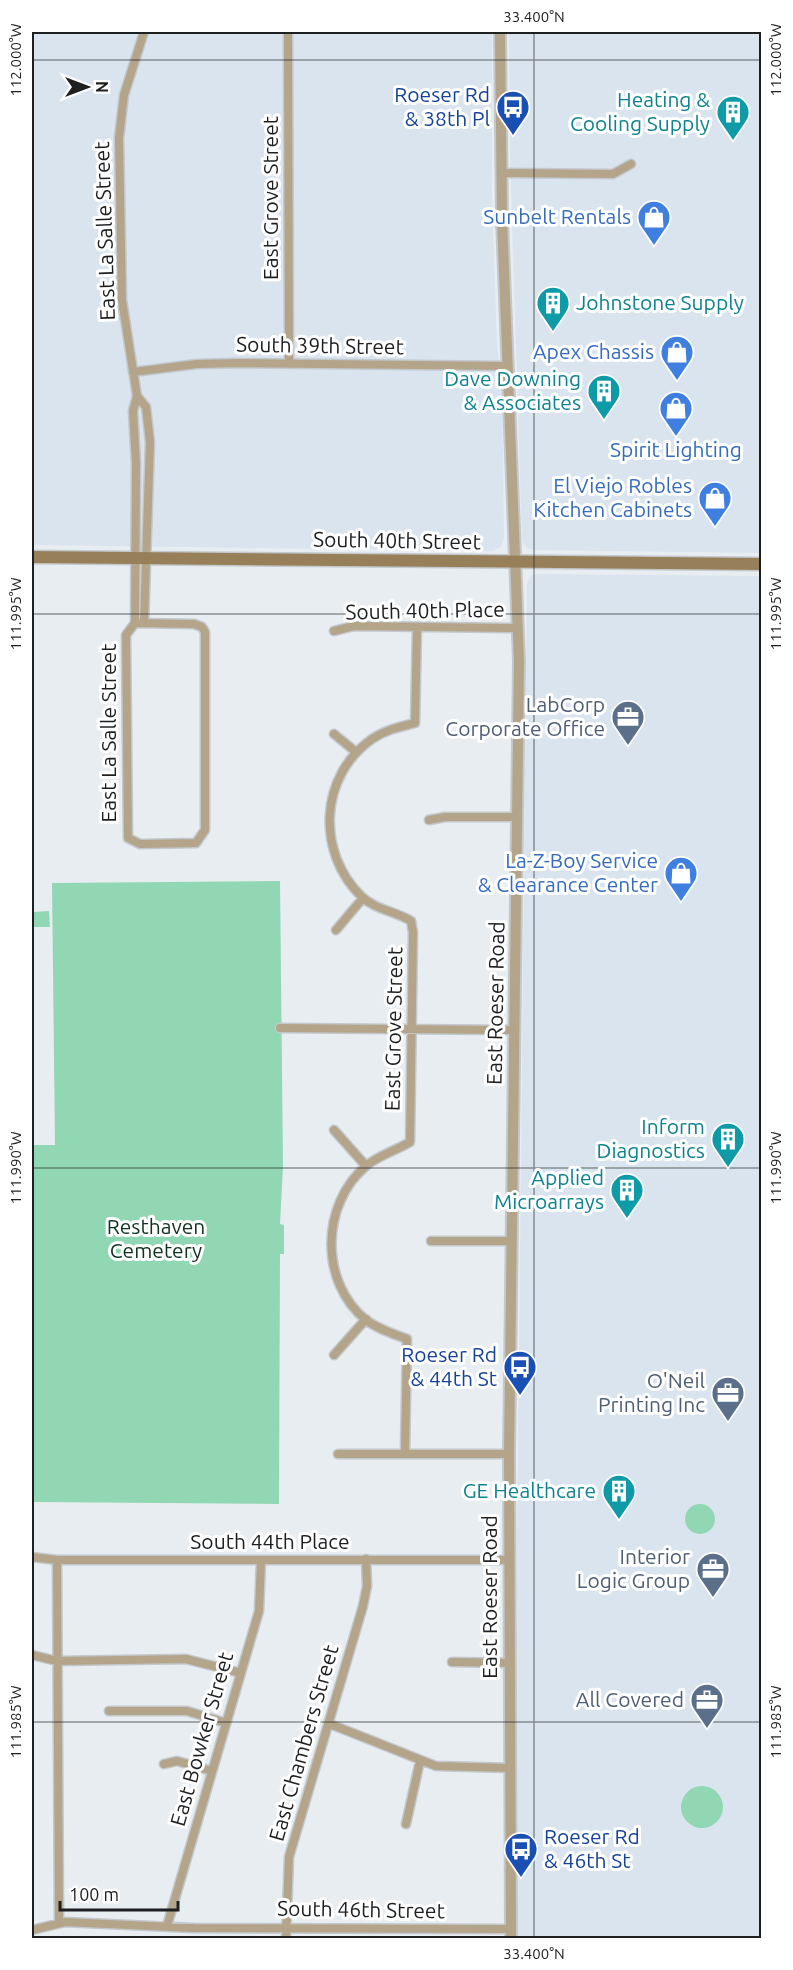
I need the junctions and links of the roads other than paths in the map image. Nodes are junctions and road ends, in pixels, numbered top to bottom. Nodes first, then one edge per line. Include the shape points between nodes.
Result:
1 (144, 32) edge
2 (288, 32) edge
3 (500, 32) edge
4 (631, 164) dead end
5 (501, 173) junction
6 (289, 364) junction
7 (507, 366) junction
8 (133, 372) junction
9 (137, 396) junction
10 (32, 557) edge
11 (142, 558) junction
12 (513, 562) junction
13 (762, 564) edge
14 (135, 602) junction
15 (145, 602) junction
16 (144, 623) junction
17 (132, 626) junction
18 (417, 628) junction
19 (517, 628) junction
20 (334, 631) dead end
21 (334, 734) dead end
22 (356, 752) junction
23 (517, 817) junction
24 (429, 820) dead end
25 (363, 898) junction
26 (336, 930) dead end
27 (280, 1028) dead end
28 (412, 1029) junction
29 (515, 1030) junction
30 (334, 1130) dead end
31 (366, 1166) junction
32 (431, 1241) dead end
33 (512, 1241) junction
34 (366, 1319) junction
35 (334, 1354) dead end
36 (338, 1454) dead end
37 (405, 1454) junction
38 (509, 1454) junction
39 (32, 1557) edge
40 (366, 1559) junction
41 (57, 1560) junction
42 (261, 1560) junction
43 (509, 1560) junction
44 (32, 1655) edge
45 (57, 1661) junction
46 (452, 1662) dead end
47 (509, 1663) junction
48 (241, 1673) junction
49 (109, 1712) dead end
50 (226, 1723) junction
51 (330, 1724) junction
52 (420, 1761) junction
53 (164, 1764) dead end
54 (510, 1768) junction
55 (212, 1771) junction
56 (406, 1824) dead end
57 (59, 1923) junction
58 (167, 1926) junction
59 (286, 1927) junction
60 (32, 1930) edge
61 (511, 1934) edge
62 (286, 1938) edge

1 - 8 street, East La Salle Street via 124,95 119,138 122,300
2 - 6 street, East Grove Street
3 - 5 street, East Roeser Road
4 - 5 street via 612,174
5 - 7 street, East Roeser Road
6 - 7 street, South 39th Street
6 - 8 street, South 39th Street via 197,364
7 - 12 street, East Roeser Road
8 - 9 street, East La Salle Street
9 - 11 street, East La Salle Street via 133,411
9 - 11 street, East La Salle Street via 146,407 150,442
10 - 11 main road, South 40th Street
11 - 12 main road, South 40th Street
11 - 14 street, East La Salle Street
11 - 15 street, East La Salle Street
12 - 13 main road, South 40th Street
12 - 19 street, East Roeser Road
14 - 15 street
14 - 17 street, East La Salle Street
15 - 16 street, East La Salle Street
16 - 17 street
16 - 17 street, East La Salle Street via 194,624 205,632 205,830 196,843 140,844 128,838 126,635
18 - 19 street, South 40th Place
18 - 20 street, South 40th Place via 354,626
18 - 22 street, East Grove Street via 415,723 390,729
19 - 23 street, East Roeser Road
21 - 22 street
22 - 25 street, East Grove Street via 340,774 329,809 331,846 344,876
23 - 24 street
23 - 29 street, East Roeser Road
25 - 26 street
25 - 28 street, East Grove Street via 411,921
27 - 28 street
28 - 29 street
28 - 31 street, East Grove Street via 410,1142
29 - 33 street, East Roeser Road
30 - 31 street
31 - 34 street, East Grove Street via 349,1185 334,1215 331,1248 337,1279
32 - 33 street
33 - 38 street, East Roeser Road
34 - 35 street
34 - 37 street, East Grove Street via 407,1339
36 - 37 street
37 - 38 street
38 - 43 street, East Roeser Road
39 - 41 street, South 44th Place
40 - 42 street, South 44th Place
40 - 43 street, South 44th Place
40 - 51 street, East Chambers Street via 363,1606
41 - 42 street, South 44th Place
41 - 45 street
42 - 48 street, East Bowker Street via 259,1611
43 - 47 street, East Roeser Road
44 - 45 street
45 - 48 street via 186,1659
45 - 57 street
46 - 47 street
47 - 54 street, East Roeser Road
48 - 50 street, East Bowker Street
49 - 50 street via 187,1711
50 - 55 street, East Bowker Street
51 - 52 street
51 - 59 street, East Chambers Street via 290,1857
52 - 54 street via 452,1768
52 - 56 street
53 - 55 street via 177,1761
54 - 61 street, East Roeser Road
55 - 58 street, East Bowker Street
57 - 58 street, South 46th Street
57 - 60 street, South 46th Street
58 - 59 street, South 46th Street
59 - 61 street, South 46th Street
59 - 62 street, East Chambers Street

